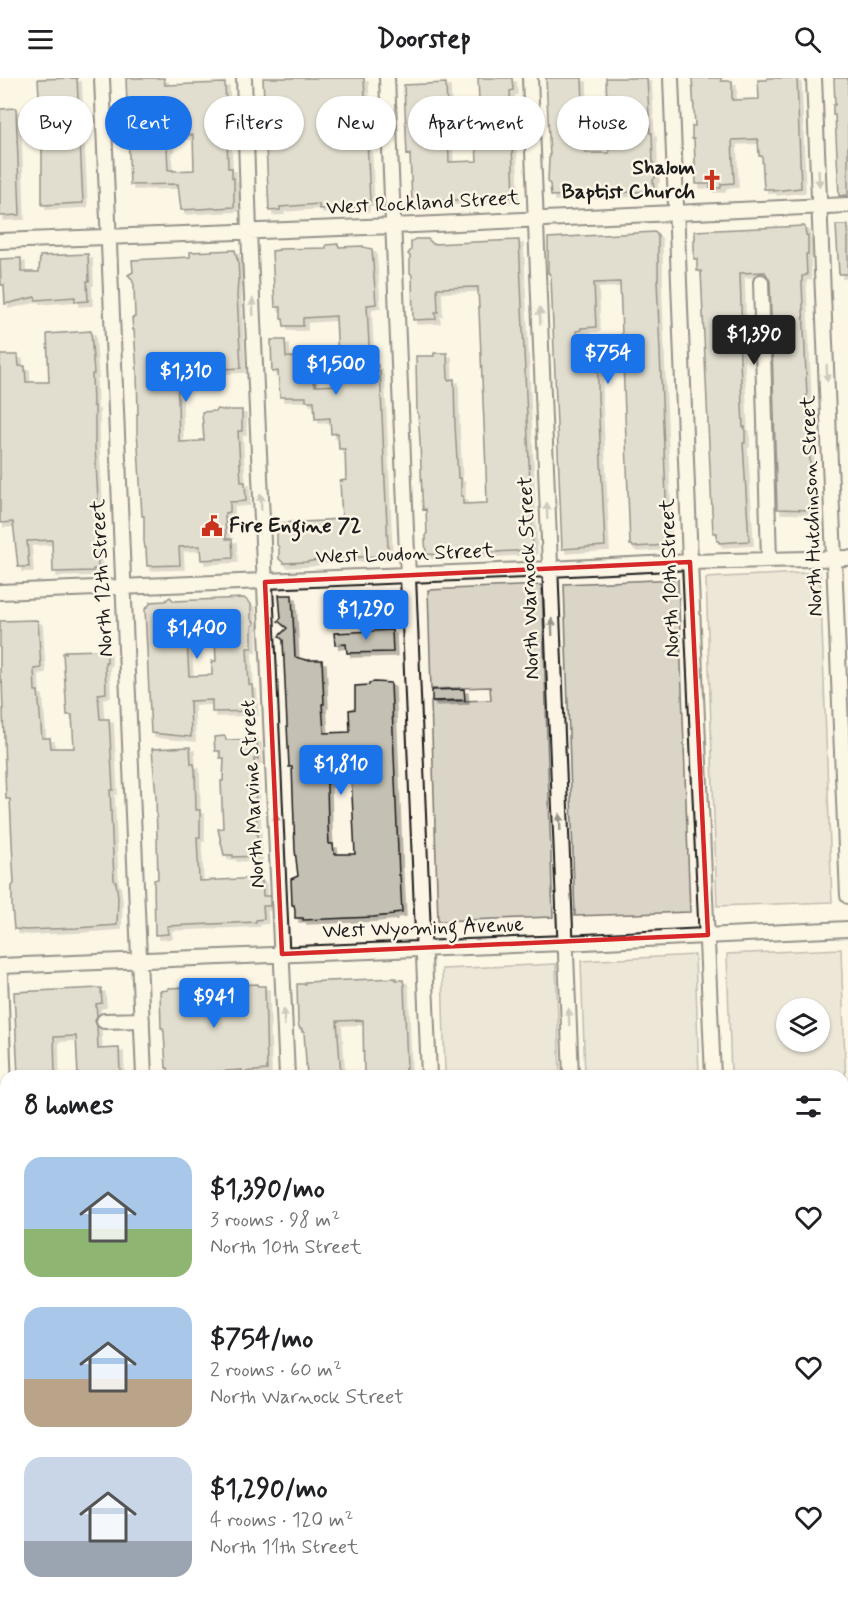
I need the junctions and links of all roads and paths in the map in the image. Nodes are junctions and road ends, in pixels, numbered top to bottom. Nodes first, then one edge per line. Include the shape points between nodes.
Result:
1 (102, 78) edge
2 (244, 78) edge
3 (387, 78) edge
4 (530, 78) edge
5 (671, 78) edge
6 (814, 78) edge
7 (848, 205) edge
8 (820, 206) junction
9 (677, 214) junction
10 (536, 219) junction
11 (393, 226) junction
12 (249, 231) junction
13 (108, 236) junction
14 (0, 241) edge
15 (761, 282) dead end
16 (841, 558) edge
17 (769, 560) junction
18 (690, 562) junction
19 (550, 569) junction
20 (408, 575) junction
21 (265, 582) junction
22 (124, 588) junction
23 (0, 592) edge
24 (848, 896) edge
25 (848, 929) edge
26 (708, 936) junction
27 (565, 943) junction
28 (423, 949) junction
29 (282, 954) junction
30 (139, 959) junction
31 (0, 966) edge
32 (0, 975) edge
33 (142, 1020) junction
34 (104, 1022) dead end
35 (3, 1070) edge
36 (144, 1070) edge
37 (286, 1070) edge
38 (429, 1070) edge
39 (571, 1070) edge
40 (713, 1070) edge

1 - 13 street, North 12th Street
2 - 12 street, North Marvine Street
3 - 11 street
4 - 10 street, North Warnock Street
5 - 9 street, North 10th Street
6 -> 8 street, North Hutchinson Street
7 - 8 street, West Rockland Street
8 - 9 street, West Rockland Street
8 -> 16 street, North Hutchinson Street
9 - 10 street, West Rockland Street
9 - 18 street, North 10th Street
10 - 11 street, West Rockland Street
19 -> 10 street, North Warnock Street
11 - 12 street, West Rockland Street
11 - 20 street
12 - 13 street, West Rockland Street
21 -> 12 street, North Marvine Street
13 - 14 street, West Rockland Street
13 - 22 street, North 12th Street
15 - 17 street
16 - 17 street, West Loudon Street
16 - 24 street, North Hutchinson Street
17 - 18 street, West Loudon Street
18 - 19 street, West Loudon Street
18 - 26 street, North 10th Street
19 - 20 street, West Loudon Street
27 -> 19 street, North Warnock Street
20 - 21 street, West Loudon Street
20 - 28 street
21 - 22 street, West Loudon Street
29 -> 21 street, North Marvine Street
22 - 23 street, West Loudon Street
22 - 30 street, North 12th Street
25 - 26 street, West Wyoming Avenue
26 - 27 street, West Wyoming Avenue
26 - 40 street, North 10th Street
27 - 28 street, West Wyoming Avenue
39 -> 27 street, North Warnock Street
28 - 29 street, West Wyoming Avenue
28 - 38 street
29 - 30 street, West Wyoming Avenue
37 -> 29 street, North Marvine Street
30 - 31 street, West Wyoming Avenue
30 - 33 street, North 12th Street
32 - 35 street
33 - 34 street
33 - 36 street, North 12th Street

